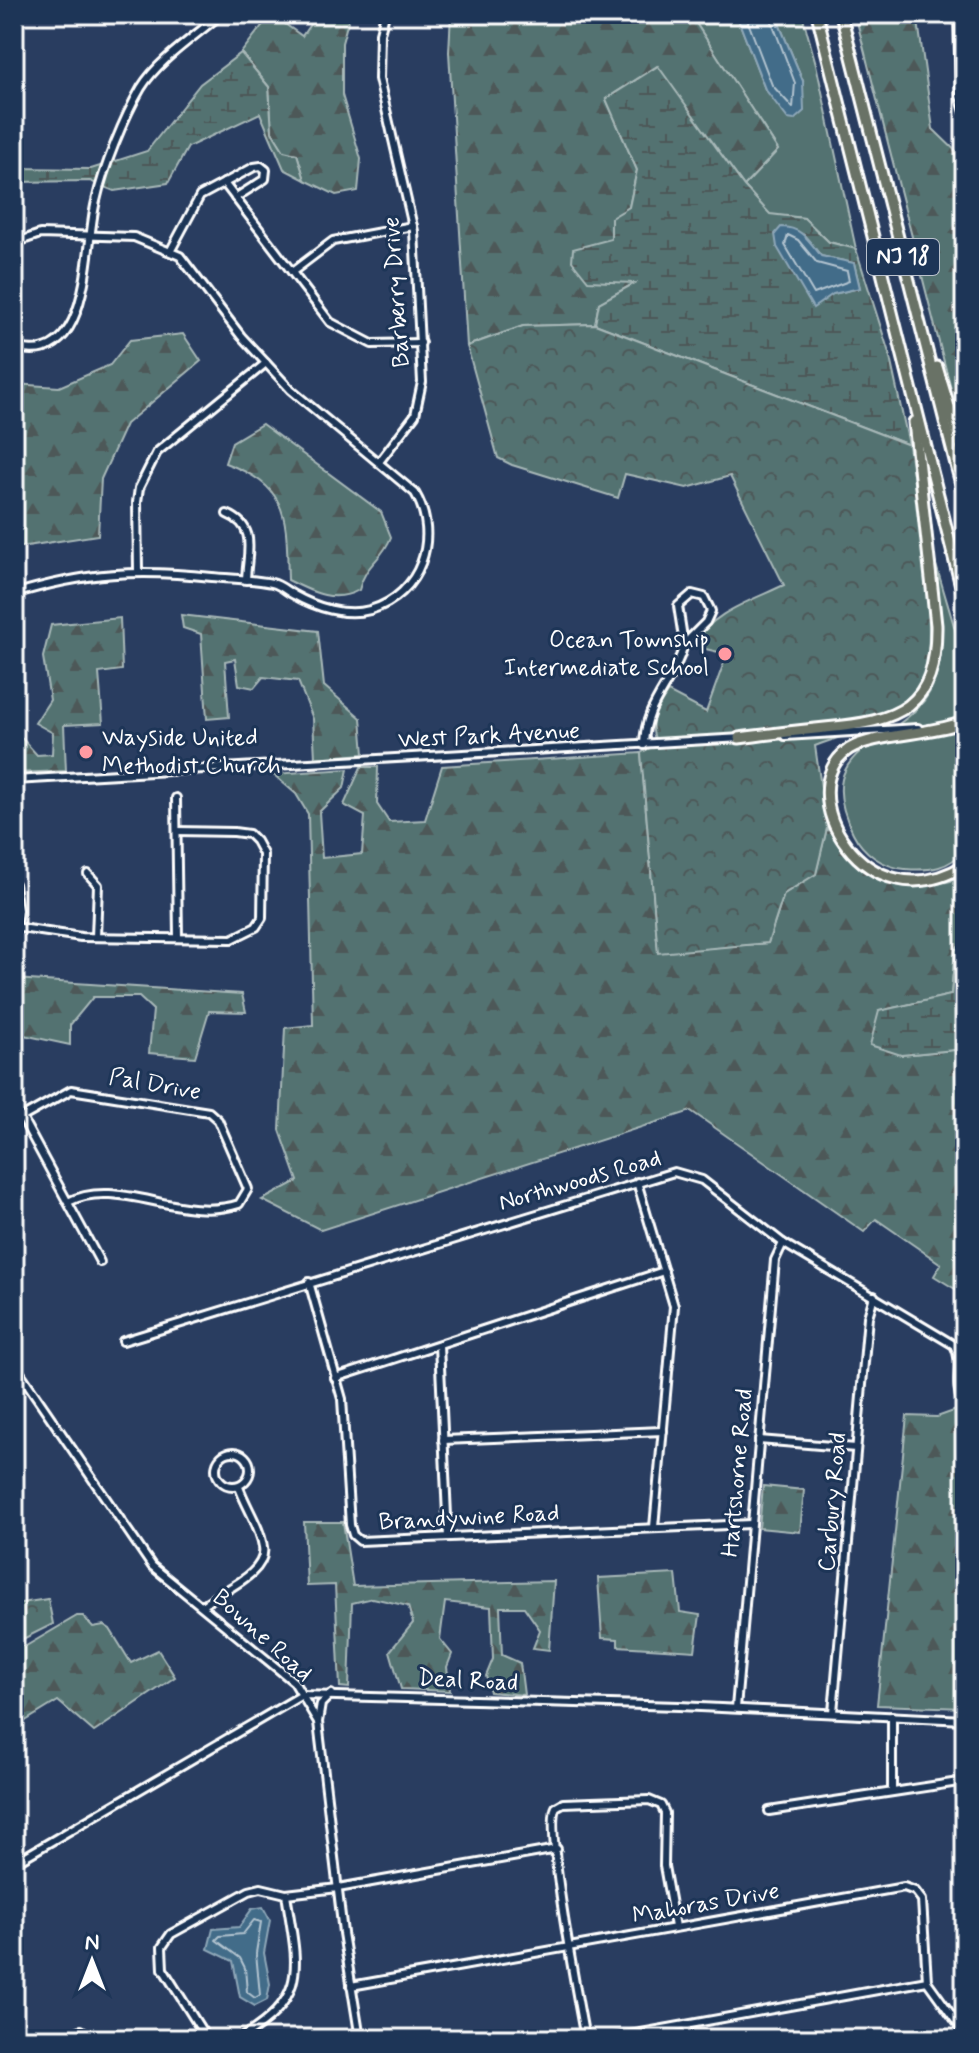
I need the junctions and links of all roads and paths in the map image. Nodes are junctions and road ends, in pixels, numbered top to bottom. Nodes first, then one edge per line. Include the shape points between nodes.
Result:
1 (221, 14) edge
2 (385, 14) edge
3 (817, 14) edge
4 (841, 14) edge
5 (958, 14) edge
6 (965, 112) edge
7 (224, 183) junction
8 (235, 198) junction
9 (413, 226) junction
10 (89, 236) junction
11 (14, 250) edge
12 (171, 250) junction
13 (292, 272) junction
14 (911, 286) junction
15 (421, 343) junction
16 (14, 347) edge
17 (266, 363) junction
18 (912, 395) junction
19 (965, 459) edge
20 (379, 462) junction
21 (965, 500) edge
22 (227, 514) dead end
23 (138, 570) junction
24 (246, 580) junction
25 (14, 594) edge
26 (965, 602) edge
27 (684, 644) junction
28 (961, 724) edge
29 (739, 738) junction
30 (644, 745) junction
31 (14, 780) edge
32 (176, 798) dead end
33 (177, 831) junction
34 (965, 865) edge
35 (88, 874) dead end
36 (14, 884) edge
37 (15, 927) edge
38 (96, 937) junction
39 (178, 937) junction
40 (22, 1118) junction
41 (14, 1122) edge
42 (637, 1182) junction
43 (68, 1202) junction
44 (783, 1243) junction
45 (100, 1262) dead end
46 (664, 1271) junction
47 (309, 1282) junction
48 (874, 1296) junction
49 (123, 1341) dead end
50 (439, 1345) junction
51 (14, 1364) edge
52 (335, 1378) junction
53 (962, 1402) dead end
54 (663, 1431) junction
55 (443, 1440) junction
56 (759, 1440) junction
57 (856, 1448) junction
58 (239, 1487) junction
59 (751, 1524) junction
60 (654, 1527) junction
61 (448, 1537) junction
62 (202, 1606) junction
63 (331, 1694) junction
64 (302, 1695) junction
65 (736, 1708) junction
66 (833, 1712) junction
67 (892, 1716) junction
68 (965, 1720) edge
69 (318, 1722) junction
70 (965, 1781) edge
71 (892, 1791) junction
72 (769, 1811) dead end
73 (557, 1849) junction
74 (14, 1863) edge
75 (338, 1888) junction
76 (286, 1894) junction
77 (675, 1927) junction
78 (570, 1946) junction
79 (927, 1981) junction
80 (351, 1986) junction
81 (686, 2025) junction
82 (964, 2030) edge
83 (61, 2039) edge
84 (94, 2039) edge
85 (207, 2039) edge
86 (239, 2039) edge
87 (360, 2039) edge
88 (585, 2039) edge
89 (608, 2039) edge
90 (689, 2039) edge
91 (954, 2039) edge

1 - 10 street via 141,89 98,191
2 - 9 street, Barberry Drive via 379,79
3 - 18 highway, NJ 18
4 - 14 highway, NJ 18
5 - 6 street
7 - 8 street
7 - 8 street via 254,167 266,170 265,179
7 - 12 street via 200,196
8 - 13 street
9 - 13 street via 333,241
9 - 15 street, Barberry Drive
10 - 11 street via 40,234 20,241
10 - 12 street via 134,237
10 - 16 street via 74,322 52,346 28,351
12 - 17 street via 189,264
13 - 15 street via 330,322 357,339 384,346
14 - 19 highway
14 - 21 highway, NJ 18
15 - 20 street, Barberry Drive via 420,401
17 - 20 street via 309,407
17 - 23 street via 157,452 139,488
18 - 26 highway, NJ 18
18 - 29 highway via 936,625 927,684 910,707 886,720
20 - 24 street via 415,493 423,507 426,549 409,586 381,604 355,612 317,606 280,586
22 - 24 street via 248,530
23 - 24 street
23 - 25 street
27 - 27 street via 710,616 708,601 697,594 683,598 678,606
27 - 30 street via 673,675 649,709
28 - 29 street, West Park Avenue
28 - 34 highway via 849,749 833,770 829,799 841,838 874,871 915,881 942,877
29 - 30 street, West Park Avenue
30 - 31 street, West Park Avenue
32 - 33 street
33 - 39 street
33 - 39 street via 249,834 263,854 262,918 256,927 232,939
35 - 38 street via 98,885
36 - 37 street
37 - 38 street
38 - 39 street
40 - 41 street, Pal Drive
40 - 43 street
40 - 43 street, Pal Drive via 71,1090 209,1112 218,1120 248,1189 239,1204 218,1211 97,1192
42 - 44 street, Northwoods Road via 667,1172 695,1176
42 - 46 street
42 - 47 street, Northwoods Road
43 - 45 street
44 - 48 street, Northwoods Road
44 - 56 street, Hartshorne Road via 775,1260
46 - 50 street
46 - 54 street via 674,1306
47 - 49 street, Northwoods Road
47 - 52 street, Brandywine Road
48 - 53 street, Northwoods Road via 956,1347
48 - 57 street, Carbury Road
50 - 52 street
50 - 55 street
51 - 62 street, Bowne Road via 145,1556
52 - 61 street, Brandywine Road via 342,1399 353,1535 364,1541
54 - 55 street
54 - 60 street
55 - 61 street
56 - 57 street
56 - 59 street, Hartshorne Road
57 - 66 street, Carbury Road
58 - 58 street via 249,1473 247,1461 240,1454 226,1454 217,1464 217,1475
58 - 62 street via 263,1544 263,1557 253,1571
59 - 60 street, Brandywine Road
59 - 65 street, Hartshorne Road
60 - 61 street, Brandywine Road
62 - 64 street, Bowne Road via 294,1682
63 - 64 street, Deal Road
63 - 65 street, Deal Road
63 - 69 street via 321,1704
64 - 69 street, Bowne Road
64 - 74 street, Deal Road
65 - 66 street, Deal Road
66 - 67 street, Deal Road
67 - 68 street, Deal Road
67 - 71 street
69 - 75 street, Bowne Road
70 - 71 street
71 - 72 street
73 - 75 street
73 - 77 street via 552,1818 560,1805 659,1803 665,1813 664,1866
73 - 78 street
75 - 76 street
75 - 80 street, Bowne Road
76 - 85 street via 255,1889 165,1941 163,1969
76 - 86 street via 296,1957 294,1982 277,2014
77 - 78 street, Mahoras Drive
77 - 79 street, Mahoras Drive via 910,1888 923,1906
78 - 80 street, Mahoras Drive
78 - 88 street
79 - 81 street
79 - 82 street
80 - 87 street, Bowne Road
81 - 89 street
81 - 90 street
82 - 91 street
83 - 84 street via 81,2030

